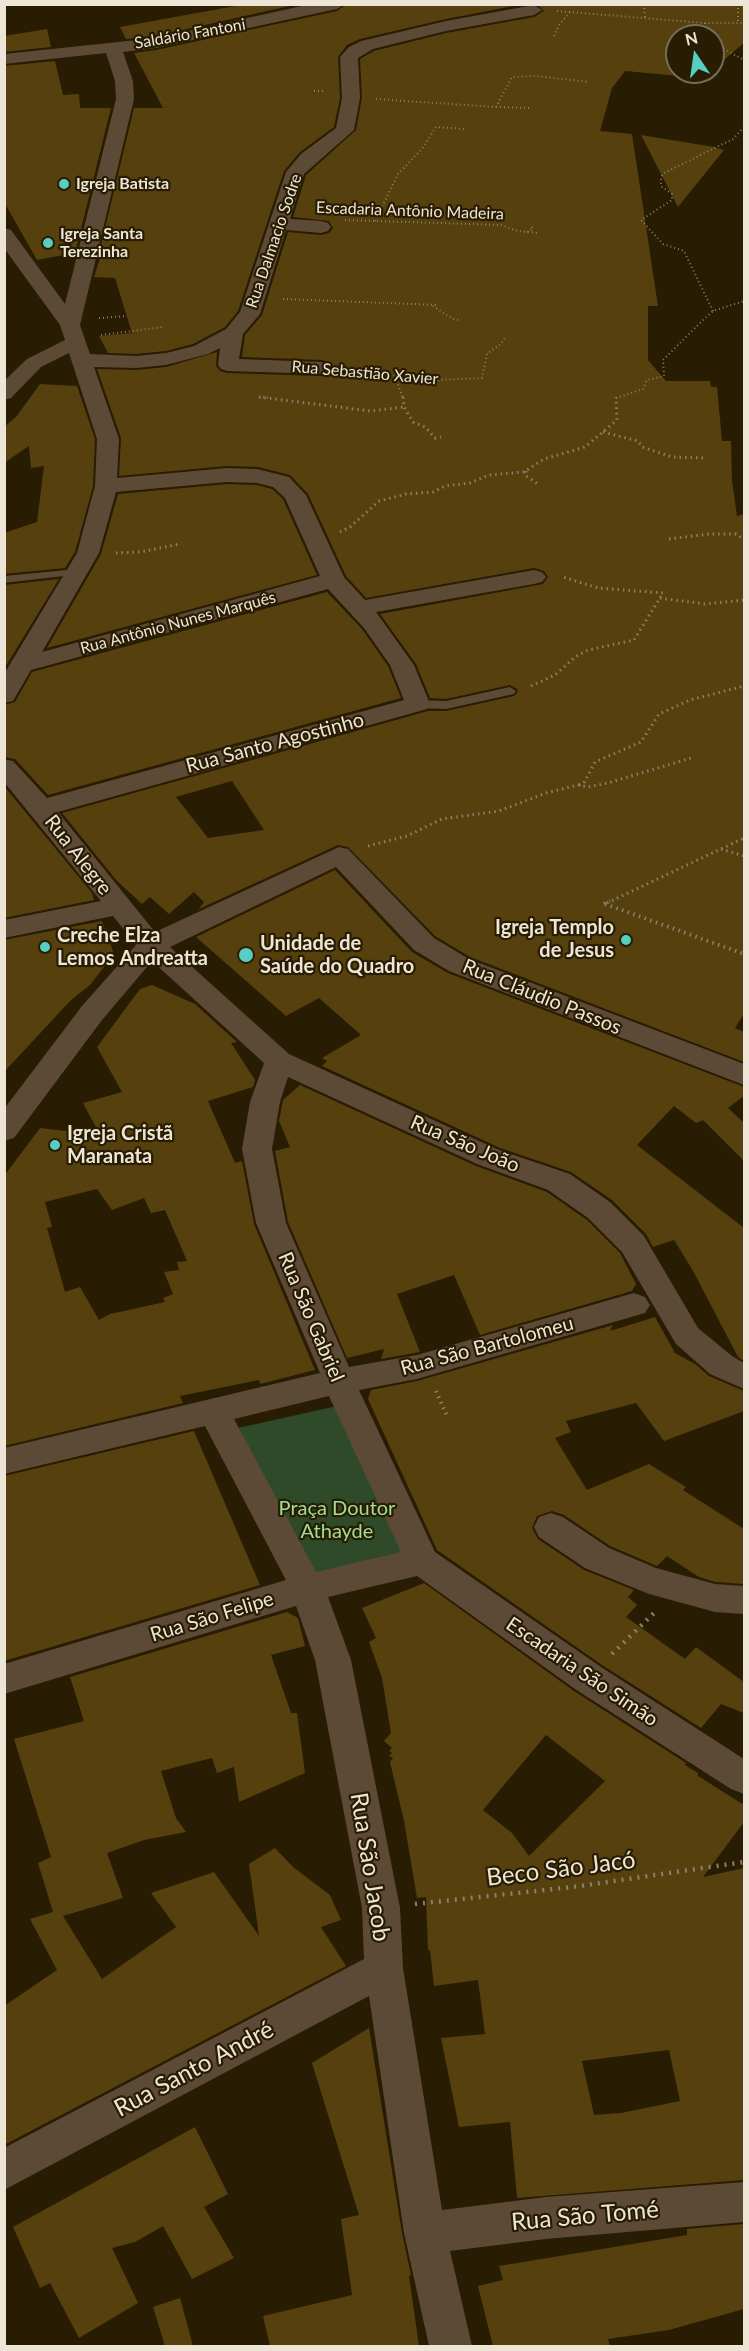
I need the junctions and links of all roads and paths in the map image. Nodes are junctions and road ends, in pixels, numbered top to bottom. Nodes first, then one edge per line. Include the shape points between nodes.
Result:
1 (337, 4) edge
2 (644, 4) edge
3 (738, 4) edge
4 (534, 10) joint
5 (572, 11) junction
6 (645, 18) junction
7 (705, 23) joint
8 (738, 23) junction
9 (744, 23) edge
10 (554, 36) dead end
11 (113, 47) junction
12 (725, 50) edge
13 (4, 59) edge
14 (744, 60) edge
15 (589, 82) dead end
16 (351, 98) junction
17 (496, 107) junction
18 (531, 108) dead end
19 (744, 127) edge
20 (465, 129) dead end
21 (375, 221) junction
22 (328, 223) joint
23 (277, 224) junction
24 (530, 225) dead end
25 (526, 232) junction
26 (539, 233) dead end
27 (4, 234) edge
28 (256, 297) junction
29 (744, 301) edge
30 (439, 305) dead end
31 (433, 306) junction
32 (713, 311) junction
33 (459, 321) dead end
34 (163, 327) dead end
35 (233, 333) junction
36 (506, 336) dead end
37 (75, 341) junction
38 (321, 368) joint
39 (395, 377) junction
40 (4, 394) edge
41 (259, 397) dead end
42 (404, 407) junction
43 (603, 432) junction
44 (441, 437) dead end
45 (704, 459) dead end
46 (529, 469) junction
47 (538, 484) dead end
48 (106, 486) junction
49 (669, 539) dead end
50 (744, 540) edge
51 (317, 542) junction
52 (180, 544) dead end
53 (82, 563) junction
54 (534, 577) dead end
55 (4, 580) edge
56 (333, 580) junction
57 (587, 586) dead end
58 (660, 598) junction
59 (744, 600) edge
60 (359, 608) junction
61 (23, 665) junction
62 (744, 687) edge
63 (523, 688) dead end
64 (510, 692) dead end
65 (4, 696) edge
66 (418, 704) junction
67 (691, 758) dead end
68 (680, 761) joint
69 (5, 766) edge
70 (578, 785) junction
71 (41, 808) junction
72 (744, 838) edge
73 (720, 849) junction
74 (339, 855) junction
75 (744, 856) edge
76 (118, 906) junction
77 (4, 929) edge
78 (151, 945) junction
79 (744, 954) edge
80 (279, 1061) junction
81 (744, 1075) edge
82 (4, 1131) edge
83 (634, 1305) dead end
84 (744, 1377) edge
85 (339, 1381) junction
86 (214, 1411) junction
87 (4, 1461) edge
88 (550, 1527) dead end
89 (422, 1561) junction
90 (307, 1588) junction
91 (678, 1588) junction
92 (744, 1600) edge
93 (588, 1678) junction
94 (4, 1680) edge
95 (744, 1778) edge
96 (744, 1862) edge
97 (381, 1908) junction
98 (384, 1968) junction
99 (4, 2170) edge
100 (744, 2202) edge
101 (425, 2234) junction
102 (451, 2346) edge

1 - 11 street, Saldário Fantoni via 156,43
2 - 6 path
3 - 8 path
4 - 5 path
4 - 16 street, Rua Dalmacio Sodre via 446,26 355,51 349,57
5 - 6 path
5 - 10 path
6 - 7 path
7 - 8 path
8 - 9 path
11 - 13 street, Saldário Fantoni
11 - 37 street via 126,99
12 - 14 path
15 - 17 path via 512,76
16 - 17 path
16 - 23 street, Rua Dalmacio Sodre via 345,130 295,172
17 - 18 path
19 - 32 path via 733,140 664,173 661,186 672,194 672,200 641,220 663,243 684,251
20 - 21 path via 436,127 398,174
21 - 22 path, Escadaria Antônio Madeira
21 - 25 path, Escadaria Antônio Madeira via 501,225
22 - 23 street
23 - 28 street, Rua Dalmacio Sodre
24 - 25 path via 533,229
25 - 26 path, Escadaria Antônio Madeira
27 - 37 street
28 - 31 path
28 - 35 street, Rua Dalmacio Sodre via 250,314
29 - 32 path
30 - 31 path
31 - 33 path
32 - 43 path via 663,360 664,376 647,380 643,389 616,397 616,420
34 - 37 path
35 - 37 street, Rua Dalmacio Sodre via 201,350 136,362
35 - 38 street, Rua Sebastião Xavier via 228,364
36 - 39 path, Rua Sebastião Xavier via 487,354 482,378
37 - 40 street via 34,363
37 - 48 street via 108,439
38 - 39 path, Rua Sebastião Xavier
39 - 42 path
41 - 42 path via 370,411
42 - 44 path via 413,422 425,427 435,438
43 - 45 path via 638,441 642,447 672,457
43 - 46 path via 585,447 544,459
46 - 47 path via 524,473
46 - 51 path via 379,501 350,527
48 - 51 street via 227,475 281,482 295,495
48 - 53 street
49 - 50 path via 736,534
51 - 56 street
52 - 53 path
53 - 55 lane
53 - 61 street
54 - 60 street
56 - 60 street
56 - 61 street, Rua Antônio Nunes Marquês
57 - 58 path via 663,593
58 - 59 path via 705,604
58 - 63 path via 634,640 588,650 544,682
60 - 66 street via 402,665
61 - 65 street
62 - 70 path via 690,700 659,714 640,742 595,762 584,783
64 - 66 lane, Rua Santo Agostinho via 446,705
66 - 71 street, Rua Santo Agostinho
67 - 68 path
68 - 70 path via 608,783
69 - 71 street, Rua Alegre
70 - 74 path via 499,812 442,819 407,836
71 - 76 street, Rua Alegre
72 - 73 path
73 - 75 path
73 - 79 path via 604,904
74 - 78 street
74 - 81 street, Rua Cláudio Passos via 424,944 459,965
76 - 77 street
76 - 78 street, Rua Alegre
78 - 80 street, Rua São João
78 - 82 street via 92,1013
80 - 84 street, Rua São João via 488,1157 559,1182 599,1210 633,1244 687,1336 721,1365
80 - 85 street, Rua São Gabriel via 265,1102 257,1149 271,1223
83 - 85 street, Rua São Bartolomeu via 417,1367
85 - 86 street
85 - 89 street, Rua São Gabriel
86 - 87 street
86 - 90 street, Rua São Jacob
88 - 91 street via 597,1558
89 - 90 street, Rua São Felipe
89 - 93 street, Escadaria São Simão
90 - 94 street, Rua São Felipe
90 - 97 street, Rua São Jacob via 333,1660
91 - 92 street via 715,1598
91 - 93 path
93 - 95 street, Escadaria São Simão
96 - 97 path, Beco São Jacó via 573,1887
97 - 98 street, Rua São Jacob
98 - 99 street, Rua Santo André
98 - 101 street, Rua São Jacob
100 - 101 street, Rua São Tomé via 546,2218
101 - 102 street, Rua São Jacob

